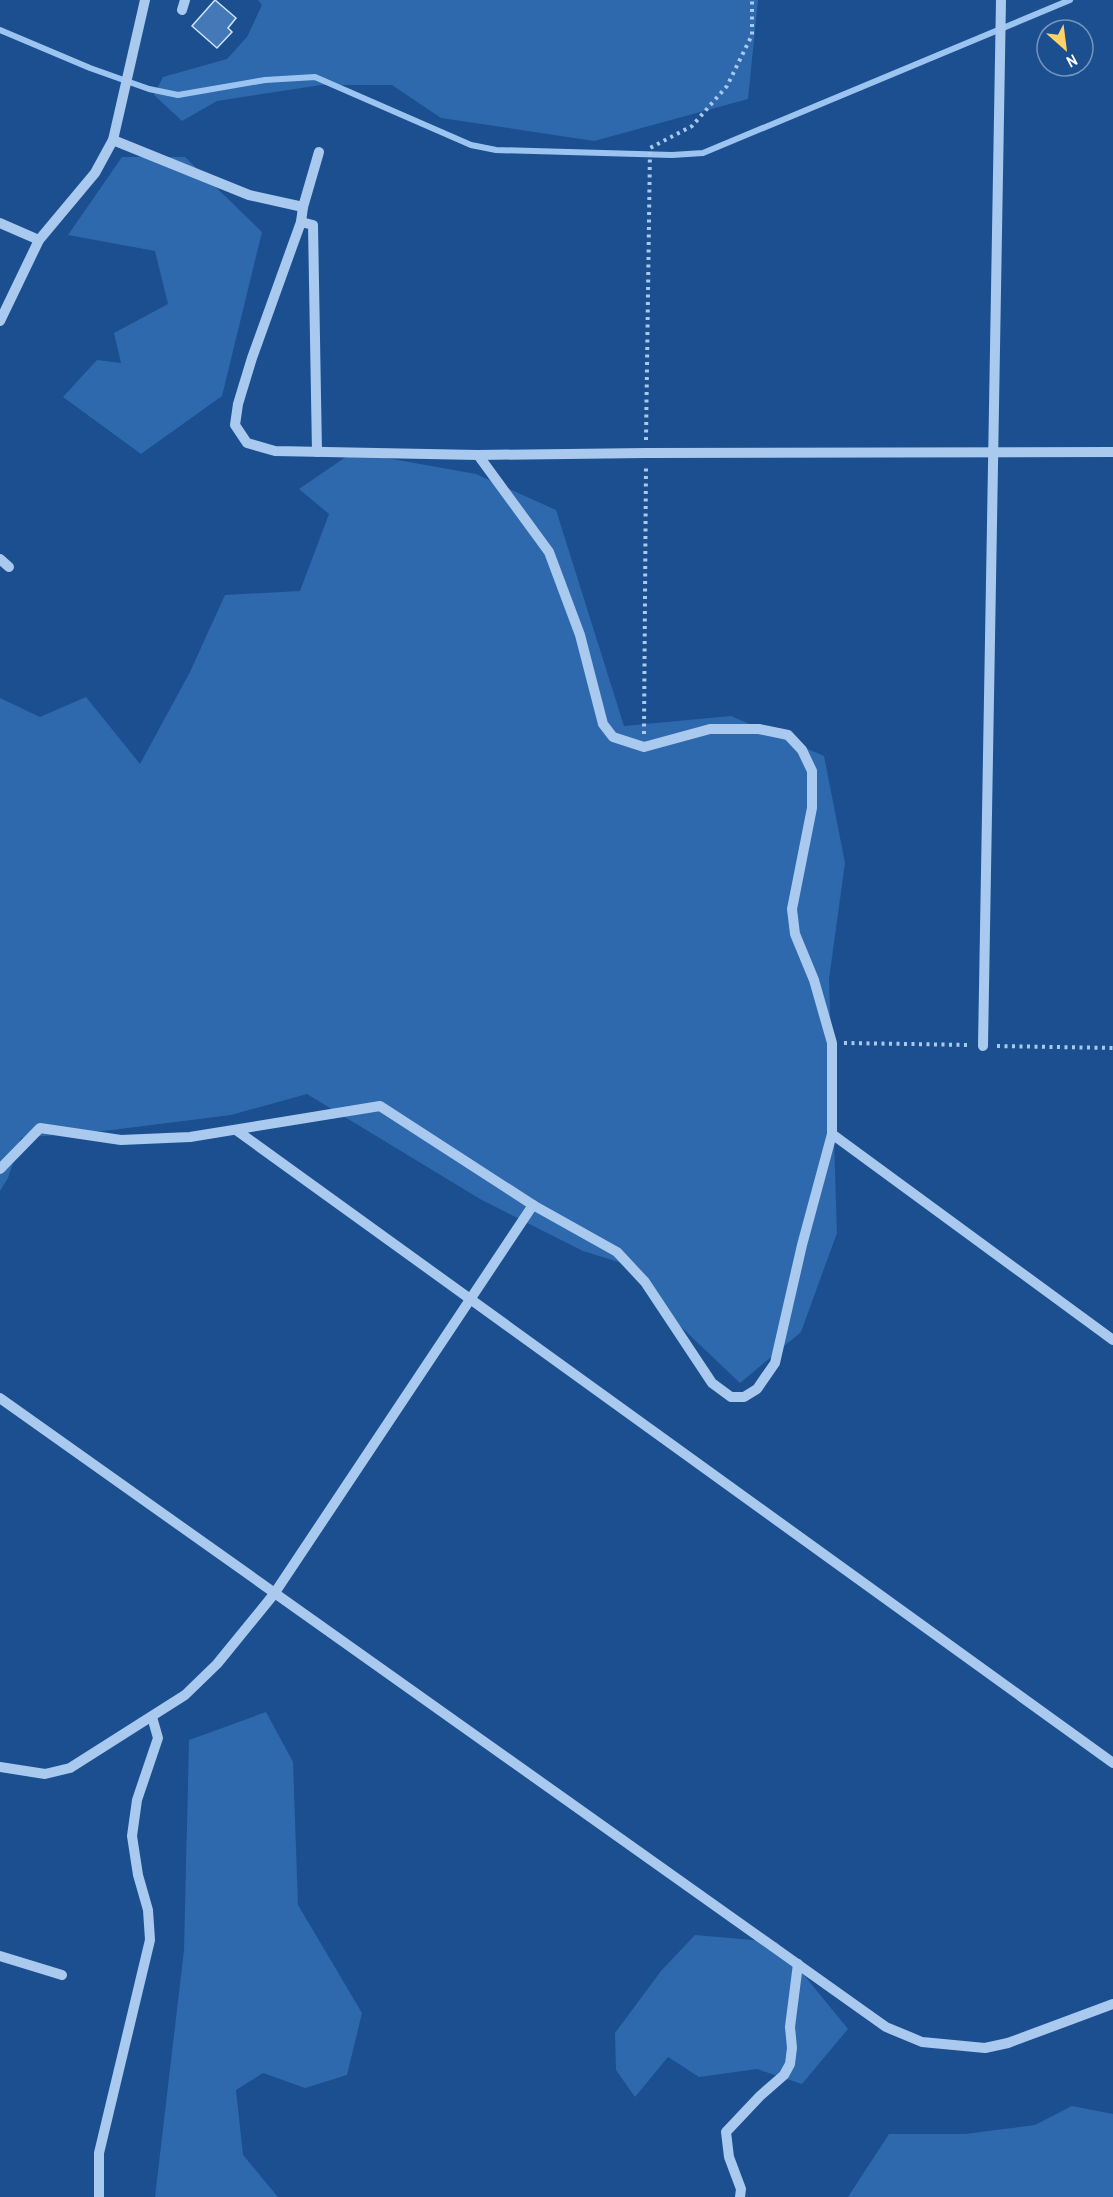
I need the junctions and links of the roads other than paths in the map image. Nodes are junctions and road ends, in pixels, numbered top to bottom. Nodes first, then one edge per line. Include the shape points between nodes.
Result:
1 (145, 0) edge
2 (1001, 0) edge
3 (113, 140) junction
4 (319, 152) dead end
5 (303, 207) junction
6 (301, 222) junction
7 (0, 223) edge
8 (39, 240) junction
9 (0, 321) edge
10 (317, 452) junction
11 (993, 452) junction
12 (1113, 452) edge
13 (478, 455) junction
14 (0, 559) edge
15 (9, 567) dead end
16 (983, 1046) dead end
17 (236, 1130) junction
18 (832, 1134) junction
19 (0, 1169) edge
20 (533, 1205) junction
21 (470, 1299) junction
22 (1113, 1340) edge
23 (0, 1398) edge
24 (274, 1594) junction
25 (152, 1717) junction
26 (1113, 1763) edge
27 (0, 1767) edge
28 (0, 1956) edge
29 (798, 1964) junction
30 (62, 1975) dead end
31 (1113, 2004) edge
32 (99, 2197) edge
33 (740, 2197) edge

1 - 3 street
2 - 11 street
3 - 5 street via 249,195
3 - 8 street via 95,173
4 - 5 street
5 - 6 street
6 - 10 street via 313,225
6 - 10 street via 252,358 235,425 247,443 275,451
7 - 8 street
8 - 9 street
10 - 13 street
11 - 12 street
11 - 13 street
11 - 16 street
13 - 18 street via 549,552 580,635 603,724 613,737 644,747 710,729 759,729 789,735 802,750 812,771 812,808 792,909 795,934 814,980 832,1042
14 - 15 street
17 - 19 street via 121,1140 40,1128
17 - 20 street via 380,1106
17 - 21 street
18 - 20 street via 775,1363 757,1389 744,1397 731,1397 712,1383 645,1282 617,1252
18 - 22 street
20 - 21 street
21 - 24 street
21 - 26 street
23 - 24 street
24 - 25 street via 217,1664 185,1695
24 - 29 street
25 - 27 street via 70,1768 45,1774
25 - 32 street via 158,1738 138,1800 132,1836 148,1910 150,1940 99,2153
28 - 30 street
29 - 31 street via 886,2027 922,2042 984,2048 1008,2043
29 - 33 street via 790,2064 784,2075 726,2132

